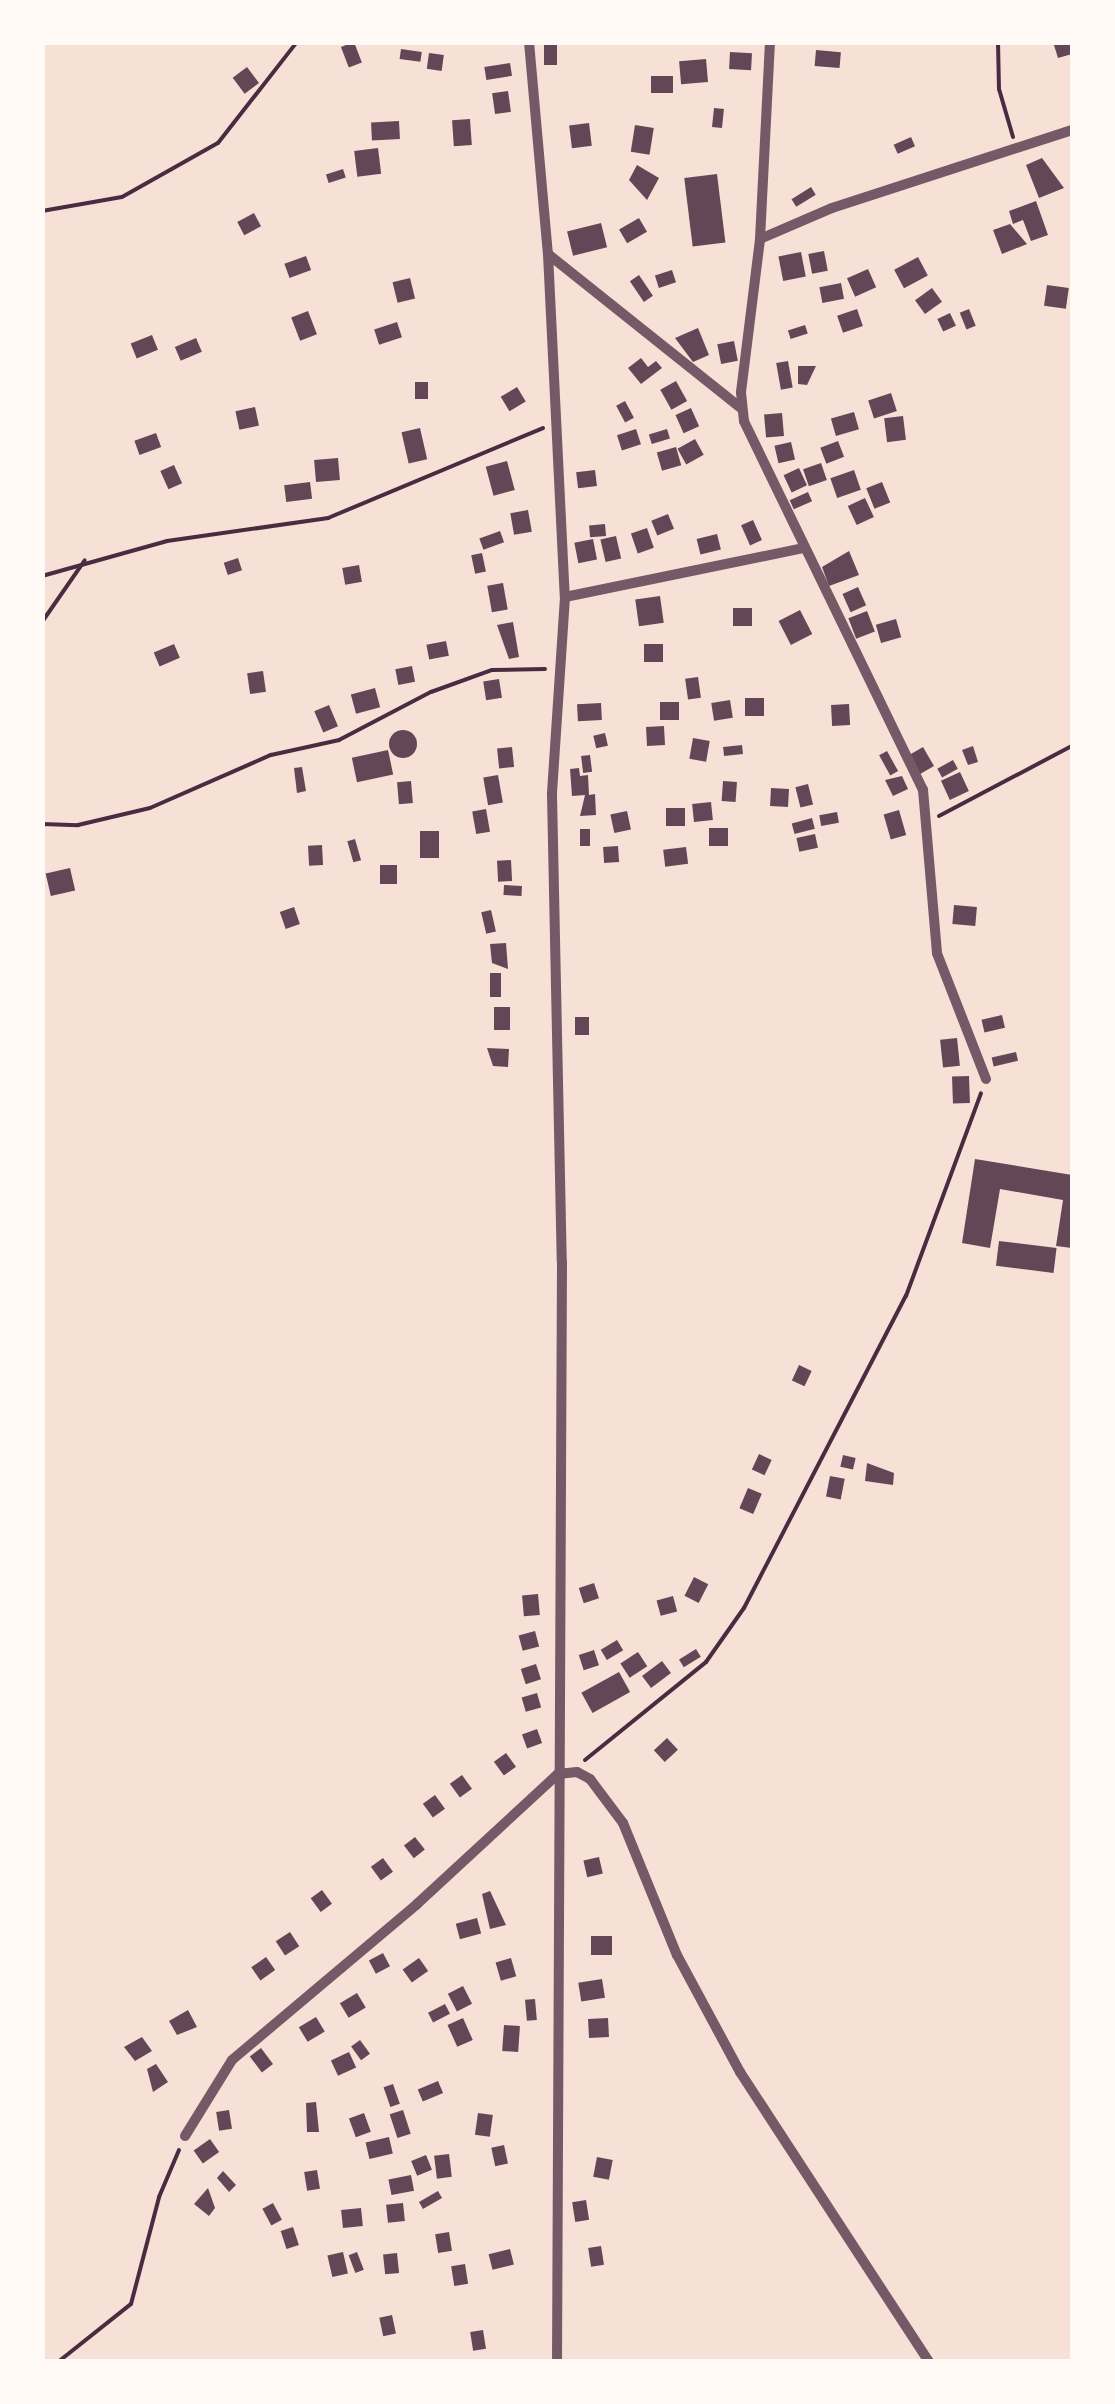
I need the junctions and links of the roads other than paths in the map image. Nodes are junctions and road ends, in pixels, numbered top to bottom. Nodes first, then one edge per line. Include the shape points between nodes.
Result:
1 (529, 42) edge
2 (770, 42) edge
3 (1072, 130) edge
4 (760, 239) junction
5 (548, 254) junction
6 (740, 407) junction
7 (803, 548) junction
8 (565, 597) junction
9 (986, 1079) road end
10 (558, 1774) junction
11 (185, 2136) road end
12 (557, 2362) edge
13 (929, 2362) edge

1 - 5 street
2 - 4 street
3 - 4 street via 832,208
4 - 6 street
5 - 6 street
5 - 8 street
6 - 7 street
7 - 8 street
7 - 9 street via 923,790 936,953
8 - 10 street via 552,796 562,1262
10 - 11 street via 232,2060
10 - 12 street
10 - 13 street via 590,1778 623,1823 677,1955 740,2072

